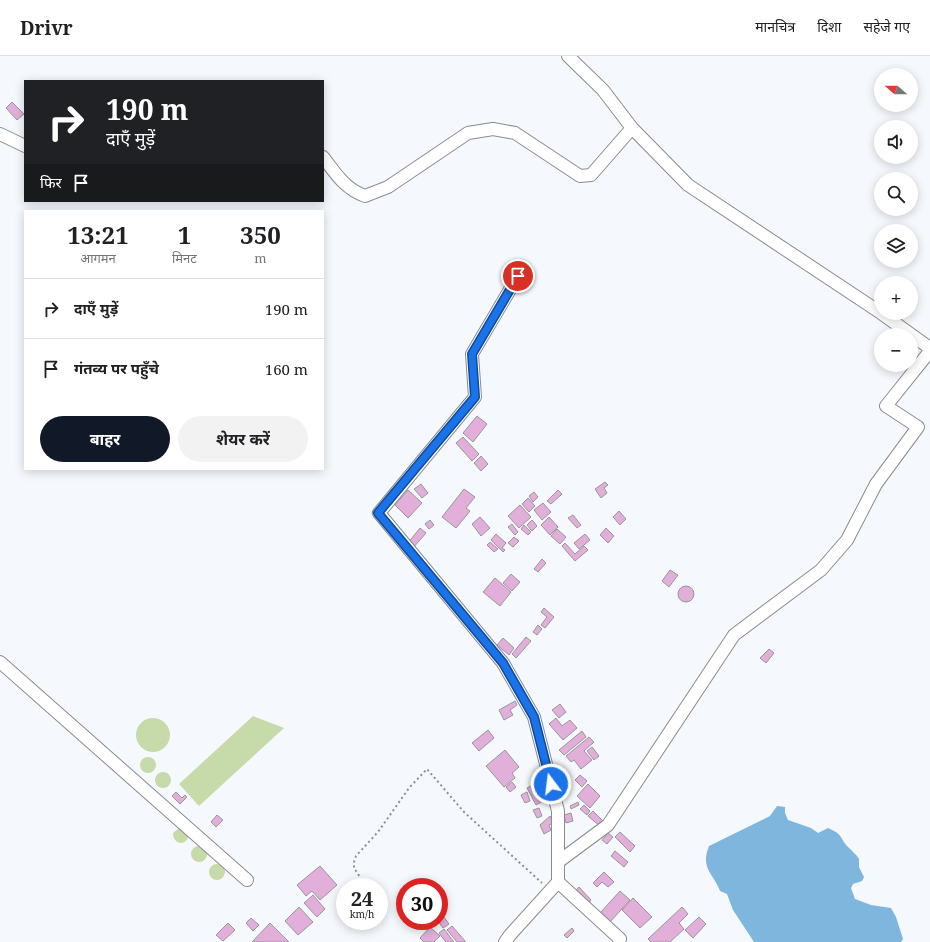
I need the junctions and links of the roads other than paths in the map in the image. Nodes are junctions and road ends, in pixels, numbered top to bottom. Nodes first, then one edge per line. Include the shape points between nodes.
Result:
1 (568, 56) edge
2 (632, 128) junction
3 (0, 134) edge
4 (24, 146) edge
5 (324, 158) edge
6 (518, 276) dead end
7 (874, 308) edge
8 (890, 320) edge
9 (930, 350) edge
10 (0, 662) edge
11 (558, 862) junction
12 (247, 880) dead end
13 (554, 886) junction
14 (505, 942) edge
15 (619, 942) edge

1 - 2 street via 603,90
2 - 5 street via 591,175 580,176 515,133 494,129 468,133 388,187 365,196 353,192
2 - 7 street via 688,185
3 - 4 street
6 - 11 street via 472,354 475,397 378,513 503,663 534,717 558,811
8 - 9 street
9 - 11 street via 886,406 918,426 876,484 847,540 821,570 734,635 608,825
10 - 12 street
11 - 13 street
13 - 14 street
13 - 15 street via 620,939

